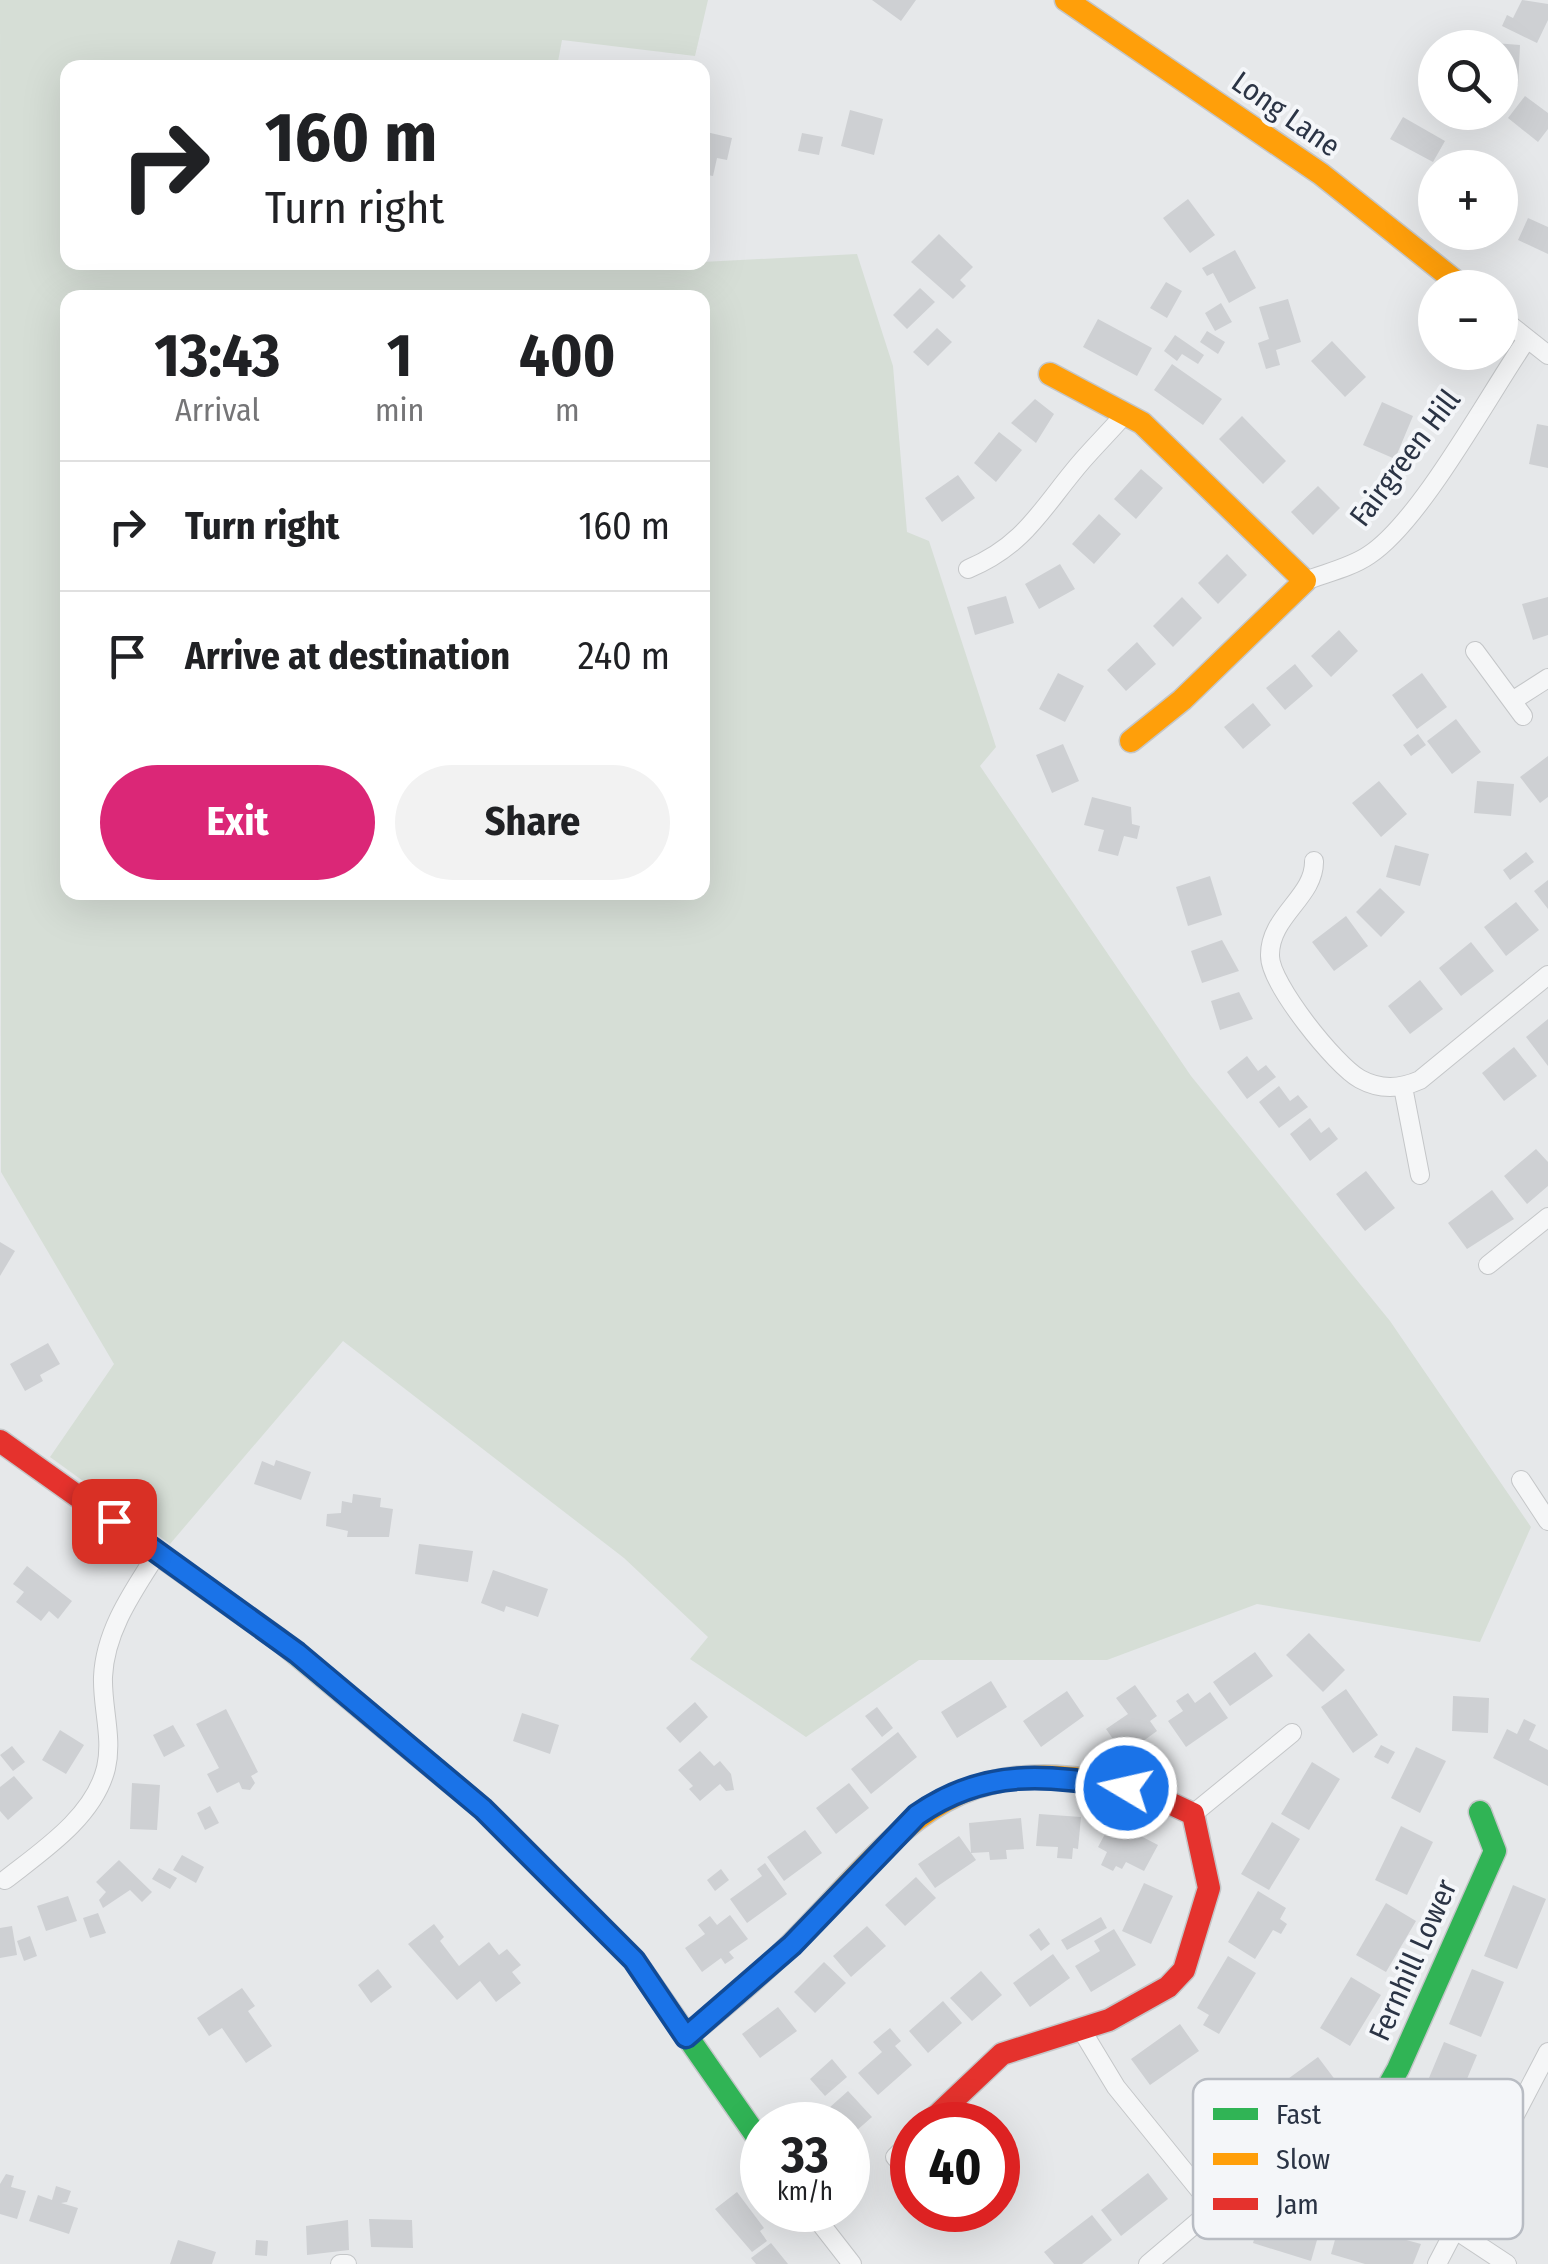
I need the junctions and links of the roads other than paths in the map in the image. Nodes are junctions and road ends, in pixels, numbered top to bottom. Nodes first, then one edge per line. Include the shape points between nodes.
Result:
1 (1066, 0) edge
2 (1441, 270) edge
3 (1518, 331) edge
4 (1527, 339) junction
5 (1548, 355) edge
6 (1050, 374) dead end
7 (1125, 414) junction
8 (968, 569) dead end
9 (1305, 580) junction
10 (1475, 652) dead end
11 (1548, 678) edge
12 (1131, 741) dead end
13 (1314, 861) dead end
14 (1548, 975) edge
15 (1403, 1087) junction
16 (1420, 1174) dead end
17 (1548, 1217) edge
18 (1488, 1264) dead end
19 (0, 1441) edge
20 (1521, 1480) dead end
21 (1548, 1521) edge
22 (158, 1552) junction
23 (1292, 1732) dead end
24 (1480, 1812) dead end
25 (1192, 1814) junction
26 (5, 1880) dead end
27 (1082, 2030) junction
28 (686, 2037) junction
29 (1548, 2052) edge
30 (1391, 2079) edge
31 (1523, 2099) edge
32 (951, 2102) edge
33 (740, 2113) edge
34 (1193, 2182) edge
35 (1193, 2228) edge
36 (827, 2232) edge
37 (1449, 2239) edge
38 (1469, 2239) edge
39 (1157, 2261) edge
40 (340, 2264) edge
41 (347, 2264) edge
42 (852, 2264) edge
43 (1437, 2264) edge
44 (1508, 2264) edge

1 - 2 street, Long Lane via 1321,174
3 - 4 street
4 - 5 street
4 - 9 street, Fairgreen Hill via 1388,540 1367,557
6 - 7 street
7 - 8 street via 1035,524
7 - 9 street
9 - 12 street, Fairgreen Hill
10 - 11 street via 1518,709
13 - 15 street via 1314,878 1273,935 1274,975 1350,1072
14 - 15 street
15 - 16 street
17 - 18 street
19 - 22 street
20 - 21 street
22 - 26 street via 109,1644 103,1676 106,1768 96,1793 74,1821
22 - 28 street via 307,1661 483,1809 634,1960
23 - 25 street
24 - 30 street, Fernhill Lower via 1495,1851
25 - 27 street via 1209,1888 1184,1970 1140,2005
25 - 28 street via 1158,1795 1033,1777 982,1781 943,1796 772,1964
27 - 32 street via 1002,2054
27 - 34 street via 1116,2088
28 - 33 street
29 - 31 street
35 - 39 street
36 - 42 street
37 - 43 street
38 - 44 street
40 - 41 street

